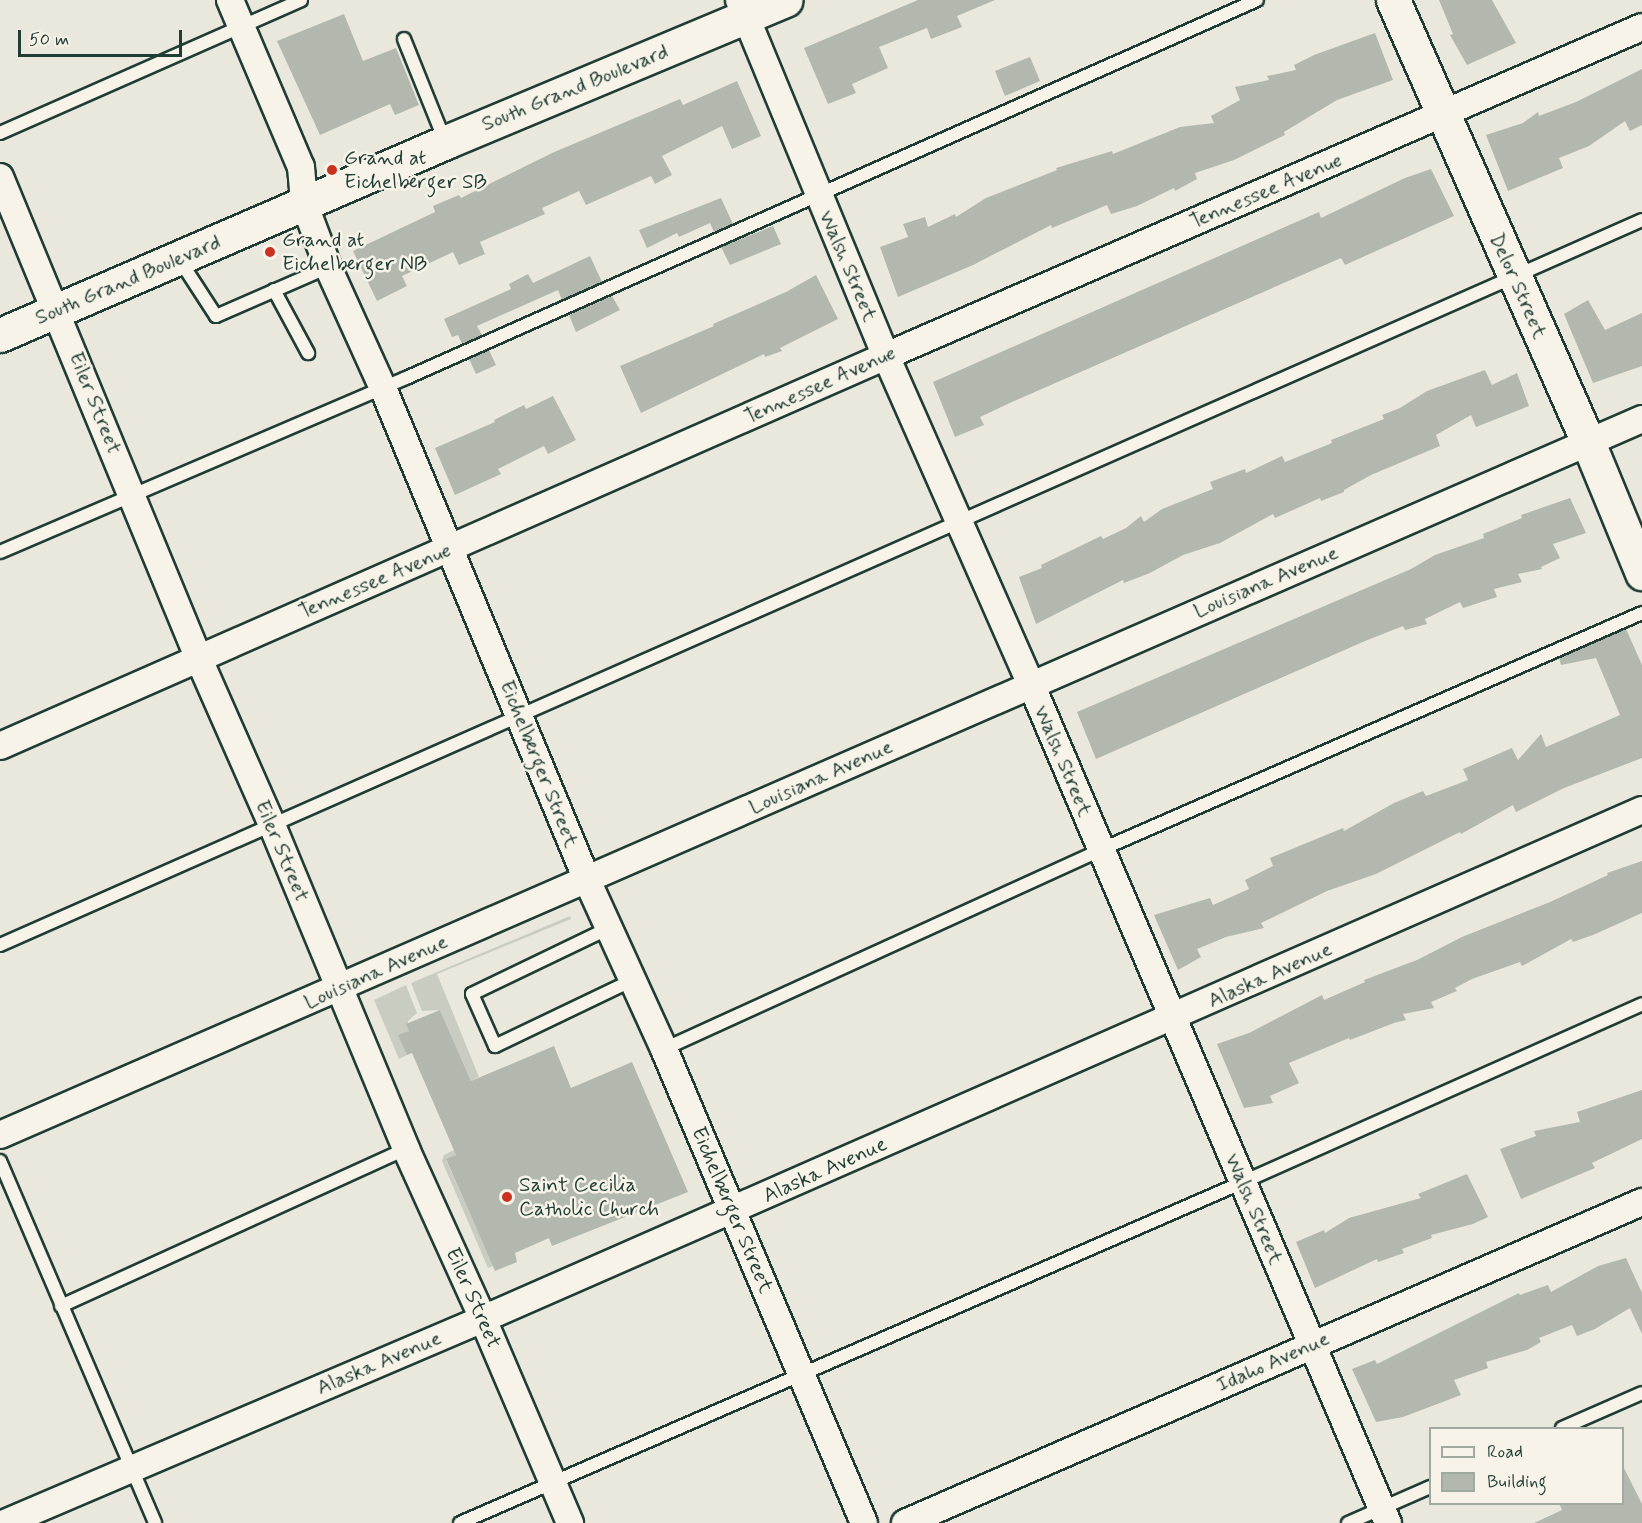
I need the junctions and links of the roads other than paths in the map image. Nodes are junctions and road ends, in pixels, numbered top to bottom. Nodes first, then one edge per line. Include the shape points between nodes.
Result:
1 (230, 0) edge
2 (301, 0) edge
3 (786, 0) edge
4 (1257, 0) edge
5 (1392, 0) edge
6 (742, 9) edge
7 (242, 27) junction
8 (1642, 27) edge
9 (404, 39) dead end
10 (1442, 114) junction
11 (0, 133) edge
12 (446, 142) junction
13 (0, 177) edge
14 (818, 194) junction
15 (304, 204) junction
16 (1642, 220) edge
17 (178, 258) junction
18 (328, 267) junction
19 (1513, 277) junction
20 (274, 290) junction
21 (57, 310) junction
22 (0, 335) edge
23 (308, 353) dead end
24 (886, 356) junction
25 (383, 388) junction
26 (1642, 419) edge
27 (1588, 442) junction
28 (133, 496) junction
29 (960, 521) junction
30 (452, 548) junction
31 (0, 552) edge
32 (1642, 573) edge
33 (1642, 613) edge
34 (198, 657) junction
35 (1031, 684) junction
36 (519, 717) junction
37 (0, 746) edge
38 (1642, 810) edge
39 (272, 825) junction
40 (1100, 850) junction
41 (587, 880) junction
42 (609, 928) junction
43 (0, 945) edge
44 (633, 980) junction
45 (339, 988) junction
46 (1642, 1004) edge
47 (1172, 1018) junction
48 (664, 1049) junction
49 (0, 1135) edge
50 (406, 1149) junction
51 (0, 1161) edge
52 (1243, 1182) junction
53 (1642, 1202) edge
54 (732, 1210) junction
55 (61, 1306) junction
56 (483, 1319) junction
57 (1311, 1345) junction
58 (800, 1374) junction
59 (1642, 1393) edge
60 (1564, 1427) edge
61 (132, 1468) junction
62 (553, 1484) junction
63 (1429, 1488) edge
64 (1385, 1516) edge
65 (5, 1523) edge
66 (155, 1523) edge
67 (460, 1523) edge
68 (570, 1523) edge
69 (864, 1523) edge
70 (905, 1523) edge
71 (1348, 1523) edge

1 - 7 street, Eichelberger Street
2 - 7 lane
3 - 6 main road, South Grand Boulevard
4 - 14 lane
5 - 10 main road, Delor Street
6 - 12 main road, South Grand Boulevard
6 - 14 street, Walsh Street
7 - 11 lane
7 - 15 street, Eichelberger Street via 301,167
8 - 10 street, Tennessee Avenue
9 - 12 lane
10 - 19 main road, Delor Street
10 - 24 street, Tennessee Avenue
12 - 15 main road, South Grand Boulevard
13 - 21 street, Eiler Street
14 - 24 street, Walsh Street
14 - 25 lane
15 - 17 main road, South Grand Boulevard
15 - 18 street, Eichelberger Street
16 - 19 lane
17 - 20 lane via 216,316
17 - 21 main road, South Grand Boulevard
18 - 20 lane
18 - 25 street, Eichelberger Street
19 - 27 main road, Delor Street
19 - 29 lane
20 - 23 lane
21 - 22 main road, South Grand Boulevard
21 - 28 street, Eiler Street
24 - 29 street, Walsh Street
24 - 30 street, Tennessee Avenue
25 - 28 lane
25 - 30 street, Eichelberger Street
26 - 27 street, Louisiana Avenue
27 - 32 main road, Delor Street
27 - 35 street, Louisiana Avenue
28 - 31 lane
28 - 34 street, Eiler Street
29 - 35 street, Walsh Street
29 - 36 lane
30 - 34 street, Tennessee Avenue
30 - 36 street, Eichelberger Street
33 - 40 lane
34 - 37 street, Tennessee Avenue
34 - 39 street, Eiler Street
35 - 40 street, Walsh Street
35 - 41 street, Louisiana Avenue
36 - 39 lane
36 - 41 street, Eichelberger Street
38 - 47 street, Alaska Avenue
39 - 43 lane
39 - 45 street, Eiler Street
40 - 47 street, Walsh Street
40 - 48 lane
41 - 42 street, Eichelberger Street
41 - 45 street, Louisiana Avenue
42 - 44 street, Eichelberger Street
42 - 44 lane via 472,994 495,1046
44 - 48 street, Eichelberger Street
45 - 49 street, Louisiana Avenue
45 - 50 street, Eiler Street
46 - 52 lane
47 - 52 street, Walsh Street
47 - 54 street, Alaska Avenue
48 - 54 street, Eichelberger Street
50 - 55 lane
50 - 56 street, Eiler Street
51 - 55 lane
52 - 57 street, Walsh Street
52 - 58 lane
53 - 57 street, Idaho Avenue
54 - 56 street, Alaska Avenue
54 - 58 street, Eichelberger Street
55 - 61 lane
56 - 61 street, Alaska Avenue
56 - 62 street, Eiler Street
57 - 64 street, Walsh Street
57 - 70 street, Idaho Avenue
58 - 62 lane
58 - 69 street, Eichelberger Street
59 - 60 lane
61 - 65 street, Alaska Avenue
61 - 66 lane
62 - 67 lane
62 - 68 street, Eiler Street
63 - 64 lane
64 - 71 lane

